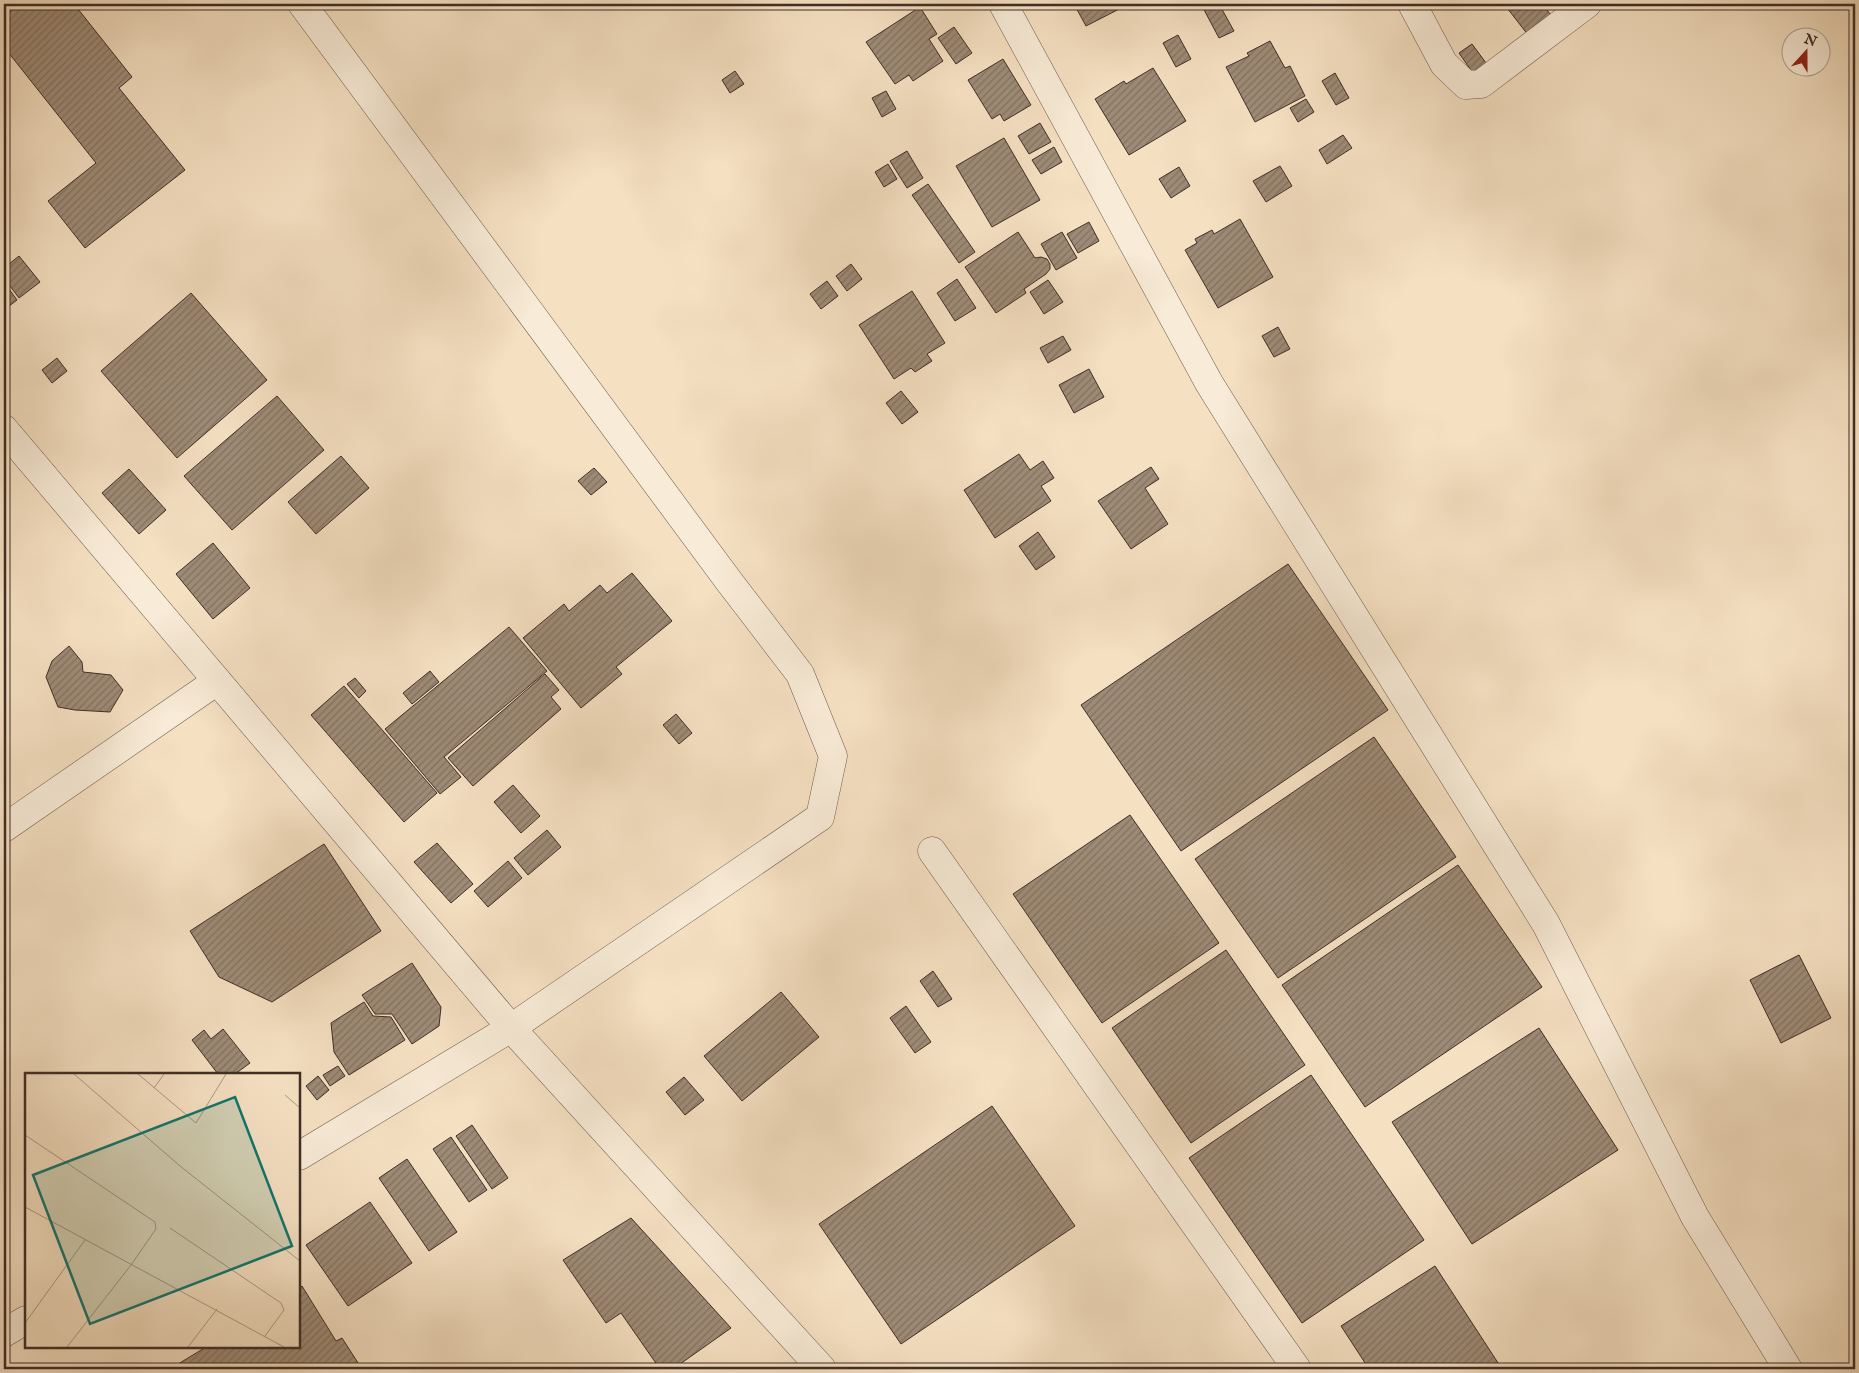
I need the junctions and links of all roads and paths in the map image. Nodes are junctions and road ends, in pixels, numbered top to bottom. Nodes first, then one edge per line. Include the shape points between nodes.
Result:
1 (302, 4) edge
2 (1003, 4) edge
3 (1412, 4) edge
4 (1588, 4) edge
5 (4, 429) edge
6 (217, 681) junction
7 (4, 828) edge
8 (932, 850) dead end
9 (511, 1028) junction
10 (300, 1155) edge
11 (25, 1321) edge
12 (4, 1333) edge
13 (822, 1369) edge
14 (1297, 1369) edge
15 (1788, 1369) edge

1 - 9 street via 800,674 833,756 820,816
2 - 15 street via 1209,383 1546,924 1695,1217
3 - 4 street via 1444,64 1466,85 1481,84
5 - 6 street
6 - 7 street
6 - 9 street
8 - 14 street
9 - 10 street
9 - 13 street
11 - 12 street

